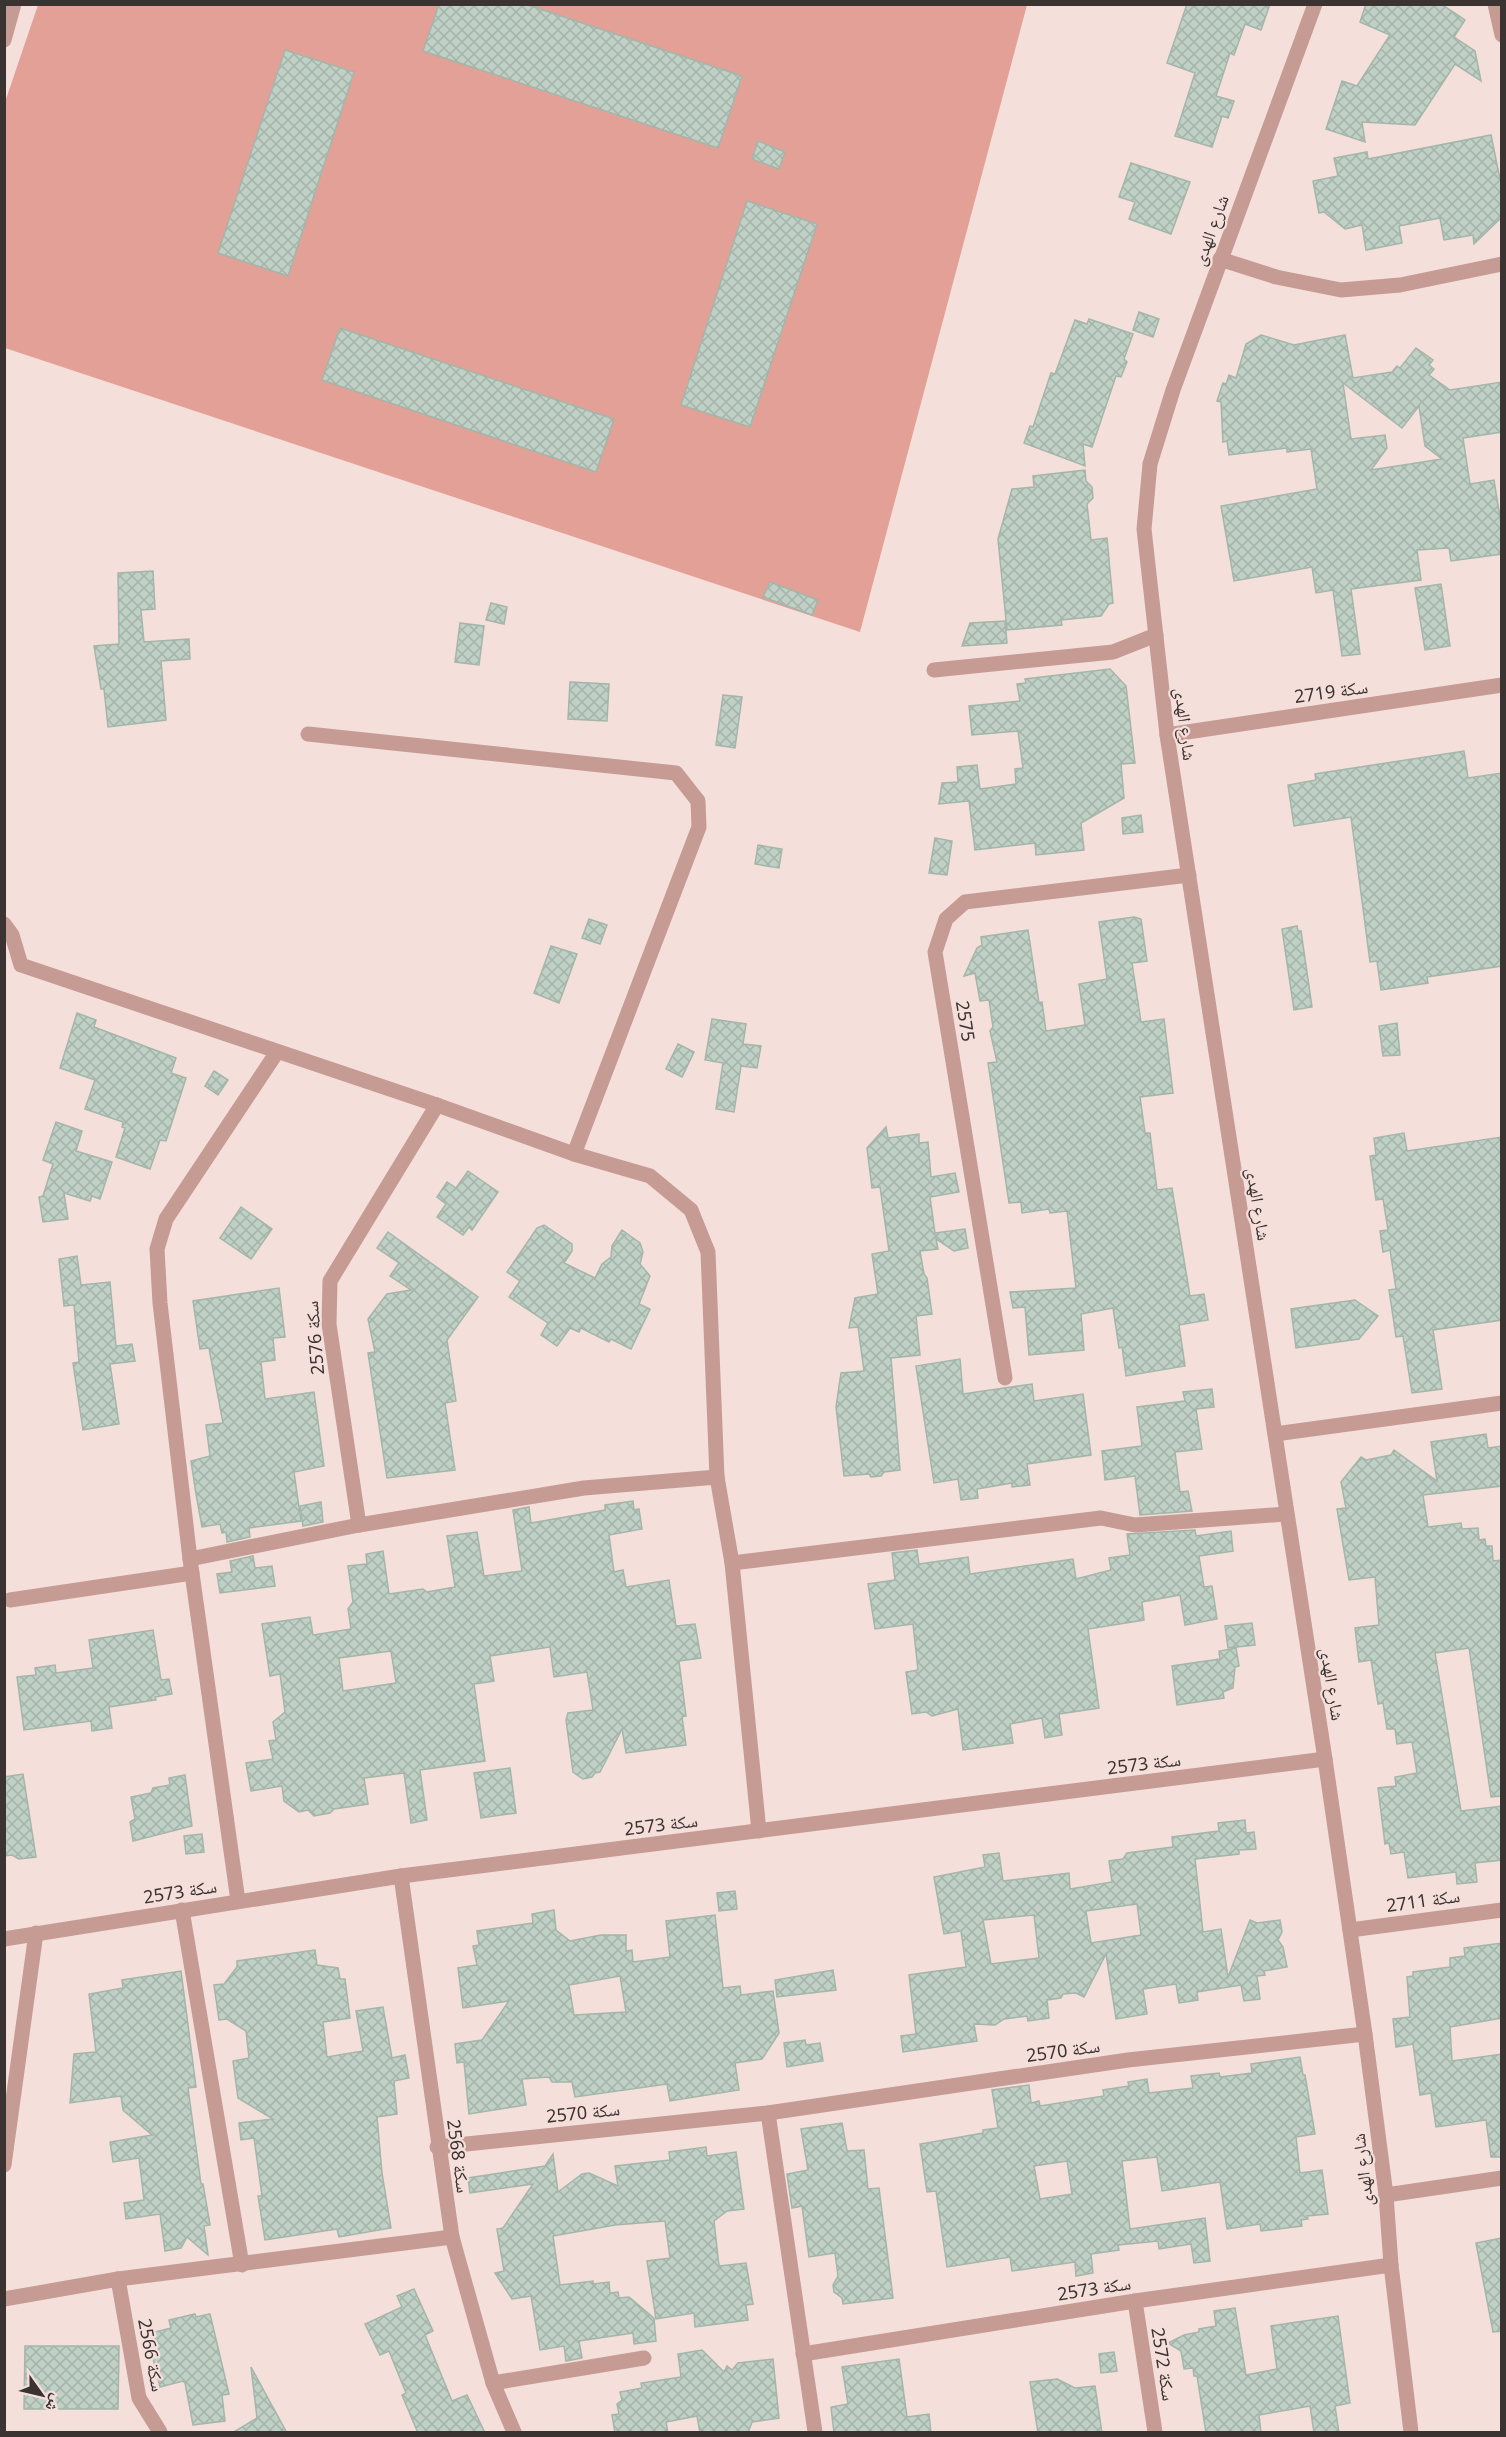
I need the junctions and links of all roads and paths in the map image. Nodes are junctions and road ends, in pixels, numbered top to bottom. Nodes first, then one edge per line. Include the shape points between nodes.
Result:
1 (14, 4) edge
2 (1315, 4) edge
3 (1496, 4) edge
4 (1502, 35) edge
5 (4, 40) edge
6 (1220, 259) junction
7 (1502, 264) edge
8 (1156, 635) junction
9 (934, 670) dead end
10 (1502, 685) edge
11 (308, 734) dead end
12 (1167, 735) junction
13 (1189, 875) junction
14 (4, 924) edge
15 (277, 1052) junction
16 (437, 1105) junction
17 (574, 1154) junction
18 (1005, 1378) dead end
19 (1502, 1403) edge
20 (1275, 1434) junction
21 (717, 1477) junction
22 (1286, 1514) junction
23 (359, 1525) junction
24 (732, 1563) junction
25 (191, 1566) junction
26 (10, 1600) dead end
27 (1325, 1759) junction
28 (759, 1831) junction
29 (400, 1876) junction
30 (238, 1901) junction
31 (182, 1910) junction
32 (1502, 1910) edge
33 (1350, 1930) junction
34 (36, 1933) junction
35 (4, 1939) edge
36 (1365, 2034) junction
37 (768, 2113) junction
38 (437, 2147) junction
39 (4, 2165) edge
40 (1502, 2178) edge
41 (1386, 2195) junction
42 (452, 2237) junction
43 (242, 2265) junction
44 (1391, 2265) junction
45 (118, 2279) junction
46 (4, 2299) edge
47 (1135, 2301) junction
48 (803, 2354) junction
49 (644, 2358) dead end
50 (493, 2383) junction
51 (160, 2433) edge
52 (513, 2433) edge
53 (815, 2433) edge
54 (1155, 2433) edge
55 (1411, 2433) edge

1 - 5 street
2 - 6 street, شارع الهدى
3 - 4 street
6 - 7 street via 1276,277 1341,290 1400,285
6 - 8 street, شارع الهدى via 1150,464 1144,528
8 - 9 street via 1113,652
8 - 12 street, شارع الهدى
10 - 12 street, سكة 2719
11 - 17 street via 676,773 698,801 699,827
12 - 13 street, شارع الهدى
13 - 18 street, 2575 via 965,902 946,919 935,952
13 - 20 street, شارع الهدى
14 - 15 street via 12,935 21,965
15 - 16 street
15 - 25 street via 166,1219 157,1249
16 - 17 street
16 - 23 street, سكة 2576 via 330,1281 329,1324
17 - 21 street via 650,1176 691,1210 708,1252
19 - 20 street
20 - 22 street, شارع الهدى
21 - 23 street via 584,1488
21 - 24 street
22 - 24 street via 1135,1525 1101,1518
22 - 27 street, شارع الهدى
23 - 25 street
24 - 28 street
25 - 26 street
25 - 30 street
27 - 28 street, سكة 2573
27 - 33 street, شارع الهدى
28 - 29 street, سكة 2573
29 - 30 street, سكة 2573
29 - 38 street, سكة 2568
30 - 31 street, سكة 2573
31 - 34 street, سكة 2573
31 - 43 street
32 - 33 street, سكة 2711
33 - 36 street, شارع الهدى
34 - 35 street, سكة 2573
34 - 39 street
36 - 37 street, سكة 2570 via 1128,2060
36 - 41 street, شارع الهدى
37 - 38 street, سكة 2570
37 - 48 street
38 - 42 street, سكة 2568
40 - 41 street
41 - 44 street, شارع الهدى
42 - 43 street
42 - 50 street, سكة 2568
43 - 45 street
44 - 47 street, سكة 2573
44 - 55 street, شارع الهدى
45 - 46 street
45 - 51 street, سكة 2566 via 139,2398
47 - 48 street, سكة 2573
47 - 54 street, سكة 2572
48 - 53 street
49 - 50 street
50 - 52 street, سكة 2568

